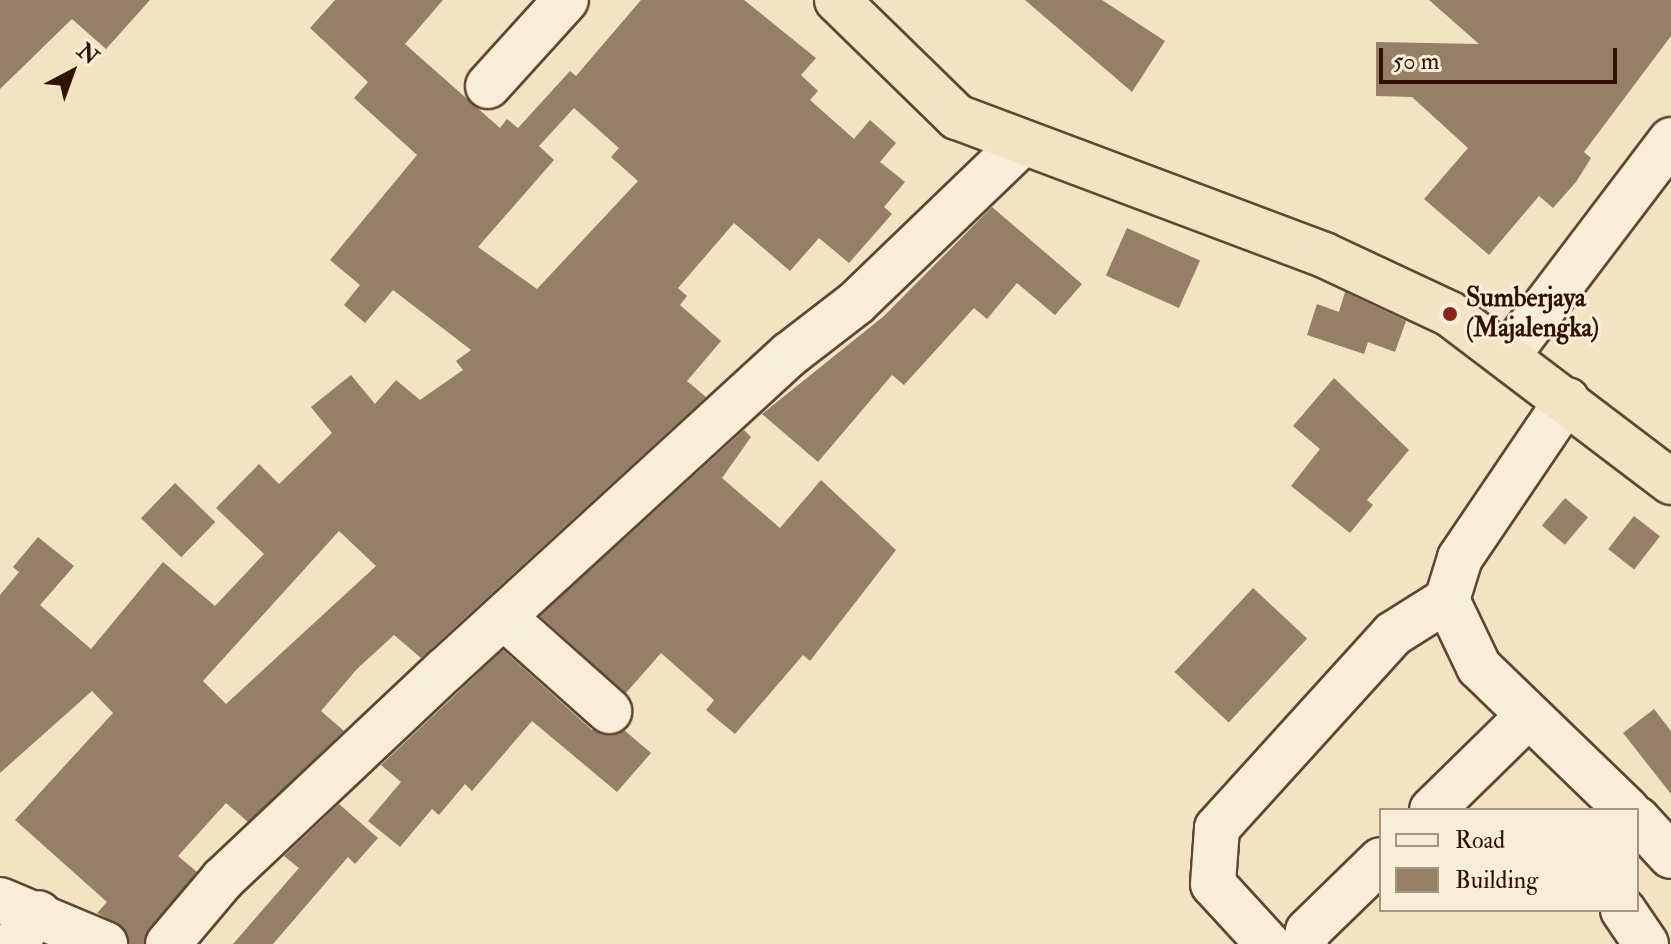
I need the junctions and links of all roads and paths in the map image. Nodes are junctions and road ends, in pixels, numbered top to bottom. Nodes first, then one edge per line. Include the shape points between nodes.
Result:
1 (566, 0) edge
2 (837, 0) edge
3 (488, 86) dead end
4 (1671, 140) edge
5 (1022, 143) junction
6 (1508, 355) junction
7 (1567, 400) junction
8 (1671, 482) edge
9 (1447, 600) junction
10 (507, 620) junction
11 (609, 711) dead end
12 (1528, 716) junction
13 (1561, 750) junction
14 (1434, 808) edge
15 (1576, 808) edge
16 (1625, 808) edge
17 (1639, 821) edge
18 (1671, 856) edge
19 (1379, 862) edge
20 (1624, 912) edge
21 (17, 919) edge
22 (105, 944) edge
23 (168, 944) edge
24 (1268, 944) edge
25 (1305, 944) edge
26 (1646, 944) edge

1 - 3 street
2 - 5 highway via 957,117
4 - 6 street
5 - 6 highway via 1324,255 1450,314
5 - 10 street
6 - 7 highway
7 - 8 highway
7 - 9 street via 1460,558
9 - 12 street via 1479,667
9 - 24 street via 1393,634 1217,828 1213,884
10 - 11 street
10 - 23 street via 223,879
12 - 13 street
12 - 14 street
13 - 15 street
13 - 16 street
17 - 18 street
19 - 25 street via 1308,931
20 - 26 street
21 - 22 street

